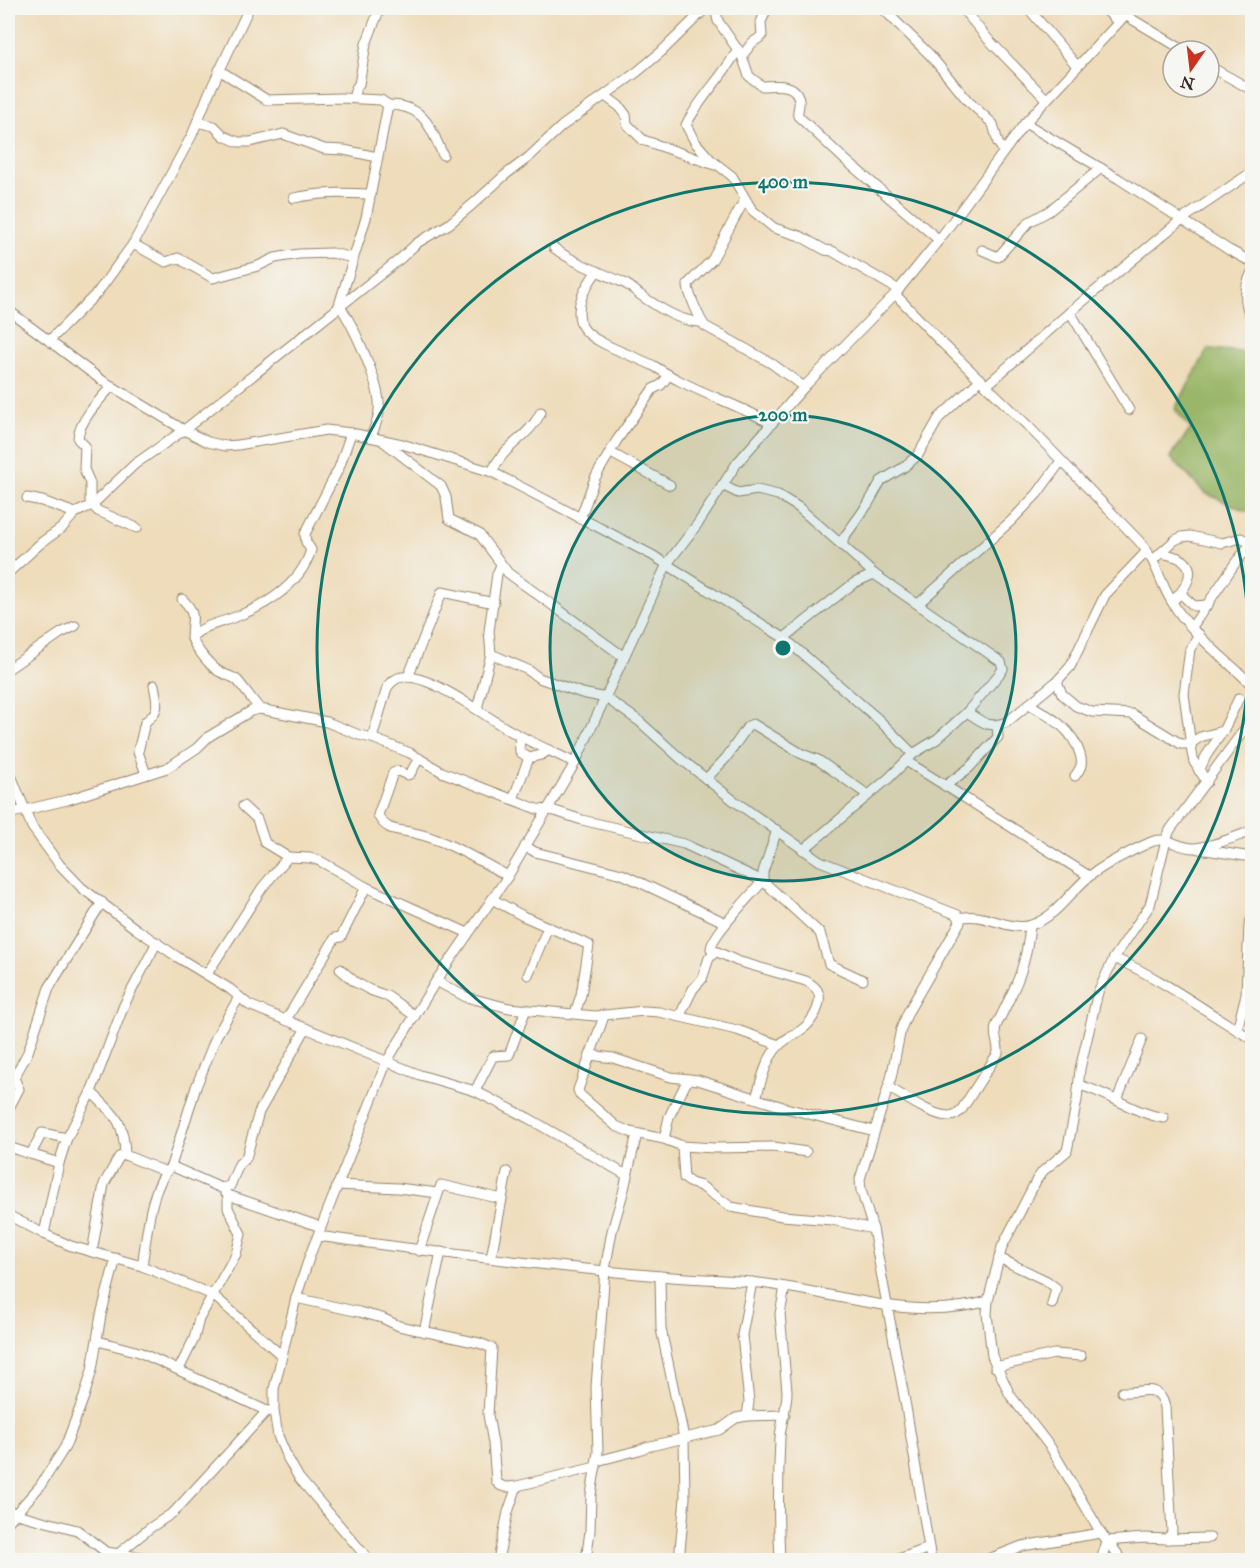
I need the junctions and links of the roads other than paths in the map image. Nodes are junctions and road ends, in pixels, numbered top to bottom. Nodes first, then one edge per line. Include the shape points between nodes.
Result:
1 (249, 8) edge
2 (380, 8) edge
3 (706, 8) edge
4 (715, 8) edge
5 (767, 8) edge
6 (882, 8) edge
7 (962, 8) edge
8 (1028, 8) edge
9 (1104, 8) edge
10 (1132, 8) edge
11 (1122, 19) junction
12 (1161, 39) edge
13 (740, 52) junction
14 (1077, 66) junction
15 (219, 70) junction
16 (1221, 73) edge
17 (1252, 90) edge
18 (605, 96) junction
19 (353, 98) junction
20 (1046, 99) junction
21 (388, 105) junction
22 (197, 122) junction
23 (1024, 123) junction
24 (1003, 150) junction
25 (443, 155) dead end
26 (377, 157) junction
27 (723, 167) junction
28 (1101, 168) junction
29 (1252, 172) edge
30 (370, 194) junction
31 (294, 198) dead end
32 (745, 199) junction
33 (1181, 219) junction
34 (939, 240) junction
35 (133, 244) junction
36 (554, 248) dead end
37 (982, 250) dead end
38 (353, 258) junction
39 (1252, 262) edge
40 (597, 271) junction
41 (1252, 272) edge
42 (897, 292) junction
43 (339, 305) junction
44 (8, 310) edge
45 (1070, 312) junction
46 (1252, 318) edge
47 (702, 322) junction
48 (50, 340) junction
49 (669, 375) junction
50 (984, 382) junction
51 (112, 386) junction
52 (804, 387) junction
53 (1129, 410) dead end
54 (541, 412) dead end
55 (770, 423) junction
56 (184, 430) junction
57 (351, 433) junction
58 (375, 438) junction
59 (611, 453) junction
60 (1061, 461) junction
61 (492, 472) junction
62 (670, 485) dead end
63 (722, 485) junction
64 (27, 498) dead end
65 (92, 505) junction
66 (75, 513) junction
67 (580, 519) junction
68 (137, 528) dead end
69 (1252, 544) edge
70 (843, 546) junction
71 (1147, 550) junction
72 (1157, 556) junction
73 (667, 564) junction
74 (501, 565) junction
75 (8, 573) edge
76 (874, 574) junction
77 (1180, 594) junction
78 (182, 599) dead end
79 (1172, 601) junction
80 (494, 603) junction
81 (918, 604) junction
82 (1208, 605) junction
83 (75, 626) dead end
84 (1192, 627) junction
85 (1199, 634) junction
86 (191, 637) junction
87 (784, 638) junction
88 (491, 654) junction
89 (624, 657) junction
90 (8, 669) edge
91 (408, 677) junction
92 (1057, 681) junction
93 (154, 685) dead end
94 (1252, 685) edge
95 (606, 698) junction
96 (1239, 698) dead end
97 (1029, 704) junction
98 (260, 709) junction
99 (477, 709) junction
100 (967, 712) junction
101 (1252, 723) edge
102 (997, 726) junction
103 (1223, 731) junction
104 (519, 735) junction
105 (372, 738) junction
106 (1190, 744) junction
107 (549, 750) junction
108 (909, 757) junction
109 (419, 758) junction
110 (529, 758) junction
111 (575, 763) junction
112 (8, 768) edge
113 (1199, 771) junction
114 (146, 774) junction
115 (1075, 776) dead end
116 (706, 779) junction
117 (1207, 782) junction
118 (945, 786) junction
119 (868, 795) junction
120 (513, 799) junction
121 (243, 806) dead end
122 (23, 811) junction
123 (547, 811) junction
124 (8, 814) edge
125 (777, 830) junction
126 (1252, 831) edge
127 (1166, 840) junction
128 (525, 846) junction
129 (1193, 848) junction
130 (803, 850) junction
131 (288, 857) junction
132 (1252, 857) edge
133 (508, 876) junction
134 (1089, 876) junction
135 (763, 881) junction
136 (366, 887) junction
137 (492, 899) junction
138 (102, 902) junction
139 (960, 918) junction
140 (1252, 918) edge
141 (726, 923) junction
142 (1030, 926) junction
143 (548, 927) junction
144 (468, 933) junction
145 (157, 942) junction
146 (715, 952) junction
147 (1114, 958) junction
148 (340, 969) dead end
149 (207, 974) junction
150 (528, 975) dead end
151 (863, 980) dead end
152 (436, 981) junction
153 (239, 997) junction
154 (526, 1009) junction
155 (575, 1013) junction
156 (415, 1016) junction
157 (604, 1016) junction
158 (680, 1016) junction
159 (286, 1020) junction
160 (306, 1028) junction
161 (1237, 1030) junction
162 (1142, 1039) dead end
163 (1252, 1039) edge
164 (778, 1045) junction
165 (590, 1055) junction
166 (387, 1062) junction
167 (688, 1079) junction
168 (1079, 1085) junction
169 (888, 1087) junction
170 (475, 1091) junction
171 (91, 1092) junction
172 (756, 1098) junction
173 (1117, 1100) junction
174 (8, 1110) edge
175 (1164, 1118) dead end
176 (874, 1131) junction
177 (637, 1134) junction
178 (67, 1138) junction
179 (664, 1139) junction
180 (681, 1146) junction
181 (8, 1147) edge
182 (806, 1152) dead end
183 (31, 1154) junction
184 (125, 1155) junction
185 (60, 1163) junction
186 (168, 1169) junction
187 (507, 1172) dead end
188 (628, 1176) junction
189 (338, 1185) junction
190 (225, 1192) junction
191 (438, 1193) junction
192 (502, 1199) junction
193 (8, 1215) edge
194 (873, 1230) junction
195 (319, 1231) junction
196 (44, 1234) junction
197 (419, 1251) junction
198 (92, 1252) junction
199 (441, 1252) junction
200 (116, 1258) junction
201 (492, 1258) junction
202 (999, 1258) junction
203 (142, 1266) junction
204 (605, 1270) junction
205 (660, 1276) junction
206 (752, 1282) junction
207 (785, 1287) junction
208 (213, 1295) junction
209 (296, 1298) junction
210 (988, 1301) junction
211 (1052, 1304) dead end
212 (886, 1307) junction
213 (424, 1332) junction
214 (98, 1341) junction
215 (282, 1356) junction
216 (1081, 1356) dead end
217 (995, 1367) junction
218 (179, 1369) junction
219 (1122, 1392) dead end
220 (271, 1411) junction
221 (785, 1415) junction
222 (747, 1416) junction
223 (684, 1438) junction
224 (596, 1464) junction
225 (517, 1486) junction
226 (9, 1515) edge
227 (1104, 1537) junction
228 (1210, 1538) dead end
229 (1167, 1539) junction
230 (928, 1548) junction
231 (118, 1554) junction
232 (106, 1560) edge
233 (160, 1560) edge
234 (369, 1560) edge
235 (498, 1560) edge
236 (586, 1560) edge
237 (678, 1560) edge
238 (780, 1560) edge
239 (896, 1560) edge
240 (931, 1560) edge
241 (986, 1560) edge
242 (1101, 1560) edge
243 (1120, 1560) edge

1 - 15 street
2 - 19 street via 366,44
3 - 18 street via 661,52
4 - 13 street via 718,21
5 - 13 street via 761,22 762,36
6 - 24 street via 993,124
7 - 20 street
8 - 14 street
9 - 11 street
10 - 11 street
11 - 12 street
11 - 14 street
13 - 27 street via 696,105 686,125 695,142
13 - 34 street via 749,76 757,84 783,84 796,93 798,116
14 - 20 street
15 - 19 street via 267,100
15 - 22 street
16 - 17 street
18 - 27 street via 626,115 627,124 643,140
18 - 43 street via 561,126 449,224 417,243
19 - 21 street via 381,100
20 - 23 street
21 - 25 street via 412,110 428,121
21 - 26 street
22 - 26 street via 214,126 238,142 279,134 324,149
22 - 35 street
23 - 24 street
23 - 28 street
24 - 34 street
26 - 30 street
27 - 32 street
28 - 33 street
28 - 37 street via 1049,211 1029,222 998,258
29 - 33 street
30 - 31 street via 335,192
30 - 38 street
32 - 42 street via 774,228 832,251
32 - 47 street via 712,260 688,284
33 - 39 street
33 - 45 street
34 - 42 street
35 - 38 street via 166,262 178,258 213,278 299,254 332,253
35 - 48 street via 98,292
36 - 40 street
38 - 43 street
40 - 47 street via 626,284 676,316
40 - 49 street via 581,297 581,324 585,330
41 - 46 street via 1245,293
42 - 50 street via 939,340
42 - 52 street
43 - 56 street
43 - 58 street via 357,335 373,377 380,410
44 - 48 street
45 - 50 street
45 - 53 street
47 - 52 street
48 - 51 street
49 - 55 street
49 - 59 street via 653,389
50 - 60 street
50 - 70 street via 939,418 918,454 881,481 843,539
51 - 56 street
51 - 65 street via 92,407 78,434 78,440 85,446 84,469
52 - 55 street
54 - 61 street via 533,427 500,456
55 - 63 street
56 - 57 street via 225,446 313,431
56 - 65 street via 135,464
57 - 58 street
57 - 86 street via 339,468 305,534 311,550 300,574 277,596 231,619 209,624
58 - 61 street
58 - 74 street via 441,486 449,519 479,534
59 - 62 street
59 - 67 street via 595,478
60 - 71 street
60 - 81 street via 1011,521
61 - 67 street
63 - 70 street via 738,493 757,490 778,495
63 - 73 street
64 - 66 street
65 - 66 street
65 - 68 street
66 - 75 street
67 - 73 street
69 - 72 street via 1241,538 1222,543 1190,536 1175,540
69 - 82 street
70 - 76 street
71 - 72 street
71 - 92 street via 1105,595 1070,667
72 - 77 street via 1180,558 1188,566 1188,580
72 - 79 street
73 - 87 street
73 - 89 street
74 - 80 street
74 - 89 street
76 - 81 street
76 - 87 street via 854,583
77 - 79 street
77 - 82 street via 1194,606
78 - 86 street via 193,615
79 - 84 street
80 - 88 street via 489,631
80 - 91 street via 442,592
81 - 100 street via 1003,665
82 - 84 street
83 - 90 street
84 - 85 street
85 - 94 street
85 - 106 street via 1190,649 1184,688
86 - 98 street via 218,671 235,678
87 - 108 street via 878,719
88 - 95 street via 539,678
88 - 99 street
89 - 95 street
91 - 99 street via 439,687
91 - 105 street via 399,677 387,688
92 - 97 street
92 - 106 street via 1062,694 1076,706 1092,712 1132,714 1181,744
93 - 114 street via 157,708 145,722 138,752
95 - 111 street
95 - 116 street
96 - 103 street
97 - 102 street
97 - 115 street via 1071,733 1082,761
98 - 105 street via 327,722
98 - 114 street via 208,737 167,768
99 - 104 street
100 - 102 street
100 - 108 street
101 - 117 street
102 - 118 street via 998,737 969,768
103 - 106 street
103 - 113 street
104 - 107 street
104 - 110 street via 520,752
105 - 109 street
106 - 113 street
107 - 110 street
107 - 111 street
108 - 118 street
108 - 119 street
109 - 120 street via 442,772
109 - 133 street via 410,774 393,773 378,815 382,824 440,840
110 - 120 street
111 - 123 street
112 - 122 street
113 - 117 street
114 - 122 street
116 - 119 street via 753,724 818,760
116 - 125 street
117 - 127 street
118 - 134 street
119 - 130 street
120 - 123 street
121 - 131 street via 257,819 265,843
122 - 124 street
122 - 138 street via 59,864
123 - 128 street
123 - 135 street via 672,840
125 - 130 street
125 - 135 street
126 - 129 street
127 - 129 street
127 - 134 street via 1152,842
127 - 147 street via 1150,906
128 - 133 street
128 - 141 street via 622,874
129 - 132 street
130 - 139 street via 834,868
131 - 136 street via 320,861
131 - 149 street via 262,888
133 - 137 street
134 - 142 street via 1054,911
135 - 141 street
135 - 151 street via 820,933 829,964
136 - 144 street
136 - 159 street via 341,937 335,938
137 - 143 street
137 - 144 street
138 - 145 street
138 - 174 street via 49,988 28,1052 15,1073 19,1089
139 - 142 street via 972,915
139 - 169 street via 908,1012
140 - 161 street via 1246,994
141 - 146 street via 711,945
142 - 169 street via 1023,971 996,1026 998,1053 962,1109 947,1116
143 - 150 street
143 - 155 street via 589,945
144 - 152 street
145 - 149 street
145 - 171 street via 124,1005
146 - 158 street
146 - 164 street via 801,979 818,989 820,1001 810,1022
147 - 161 street
147 - 168 street via 1098,992
148 - 156 street
149 - 153 street
152 - 154 street via 476,1000
152 - 156 street
153 - 159 street
153 - 186 street via 216,1037
154 - 155 street
154 - 170 street via 509,1055 493,1056
155 - 157 street
156 - 166 street
157 - 158 street via 644,1011
157 - 165 street
158 - 164 street
159 - 160 street
160 - 166 street
160 - 190 street via 260,1112 246,1158
161 - 163 street
162 - 173 street
164 - 172 street via 766,1066
165 - 167 street
165 - 177 street via 578,1093 616,1126
166 - 170 street
166 - 189 street
167 - 172 street
167 - 179 street via 669,1117
168 - 173 street
168 - 202 street via 1067,1151 1042,1171
169 - 176 street
170 - 188 street
171 - 178 street
171 - 184 street via 115,1115 124,1135
172 - 176 street
173 - 175 street
176 - 194 street via 860,1179
177 - 179 street
177 - 188 street
178 - 183 street via 42,1133
178 - 185 street
179 - 180 street
180 - 182 street via 774,1147
180 - 194 street via 684,1178 731,1207 842,1221
181 - 183 street
183 - 185 street
184 - 186 street
184 - 198 street via 119,1157 104,1184
185 - 196 street
186 - 190 street
186 - 203 street via 154,1200
187 - 192 street
188 - 204 street
189 - 191 street
189 - 195 street
190 - 195 street
190 - 208 street via 241,1234 236,1254
191 - 192 street via 441,1185
191 - 197 street
192 - 201 street
193 - 196 street
194 - 212 street
195 - 197 street
195 - 209 street
196 - 198 street
197 - 199 street
198 - 200 street
199 - 201 street
199 - 213 street
200 - 203 street
200 - 214 street
201 - 204 street
202 - 210 street
202 - 211 street via 1056,1288
203 - 208 street
204 - 205 street
204 - 224 street via 596,1387
205 - 206 street
205 - 223 street via 661,1329
206 - 207 street
206 - 222 street via 742,1335
207 - 212 street
207 - 221 street via 780,1314 787,1391
208 - 215 street
208 - 218 street
209 - 213 street
209 - 215 street
210 - 212 street via 971,1306
210 - 217 street
212 - 230 street
213 - 225 street via 492,1348 488,1415 496,1480 504,1487
214 - 218 street via 119,1345
214 - 226 street via 84,1397 65,1447 40,1486
215 - 220 street
216 - 217 street via 1054,1354
217 - 227 street via 1010,1395 1051,1448
218 - 220 street
219 - 229 street via 1151,1390 1162,1396 1172,1533
220 - 231 street via 174,1512
220 - 234 street via 278,1436 299,1478
221 - 222 street
221 - 238 street via 779,1458
222 - 223 street via 736,1418 719,1430
223 - 224 street
223 - 237 street via 685,1498
224 - 225 street
224 - 236 street
225 - 235 street
226 - 231 street via 77,1530 106,1552
227 - 229 street
227 - 241 street via 1022,1546
227 - 242 street
227 - 243 street
228 - 229 street
230 - 239 street
230 - 240 street
231 - 232 street
231 - 233 street

